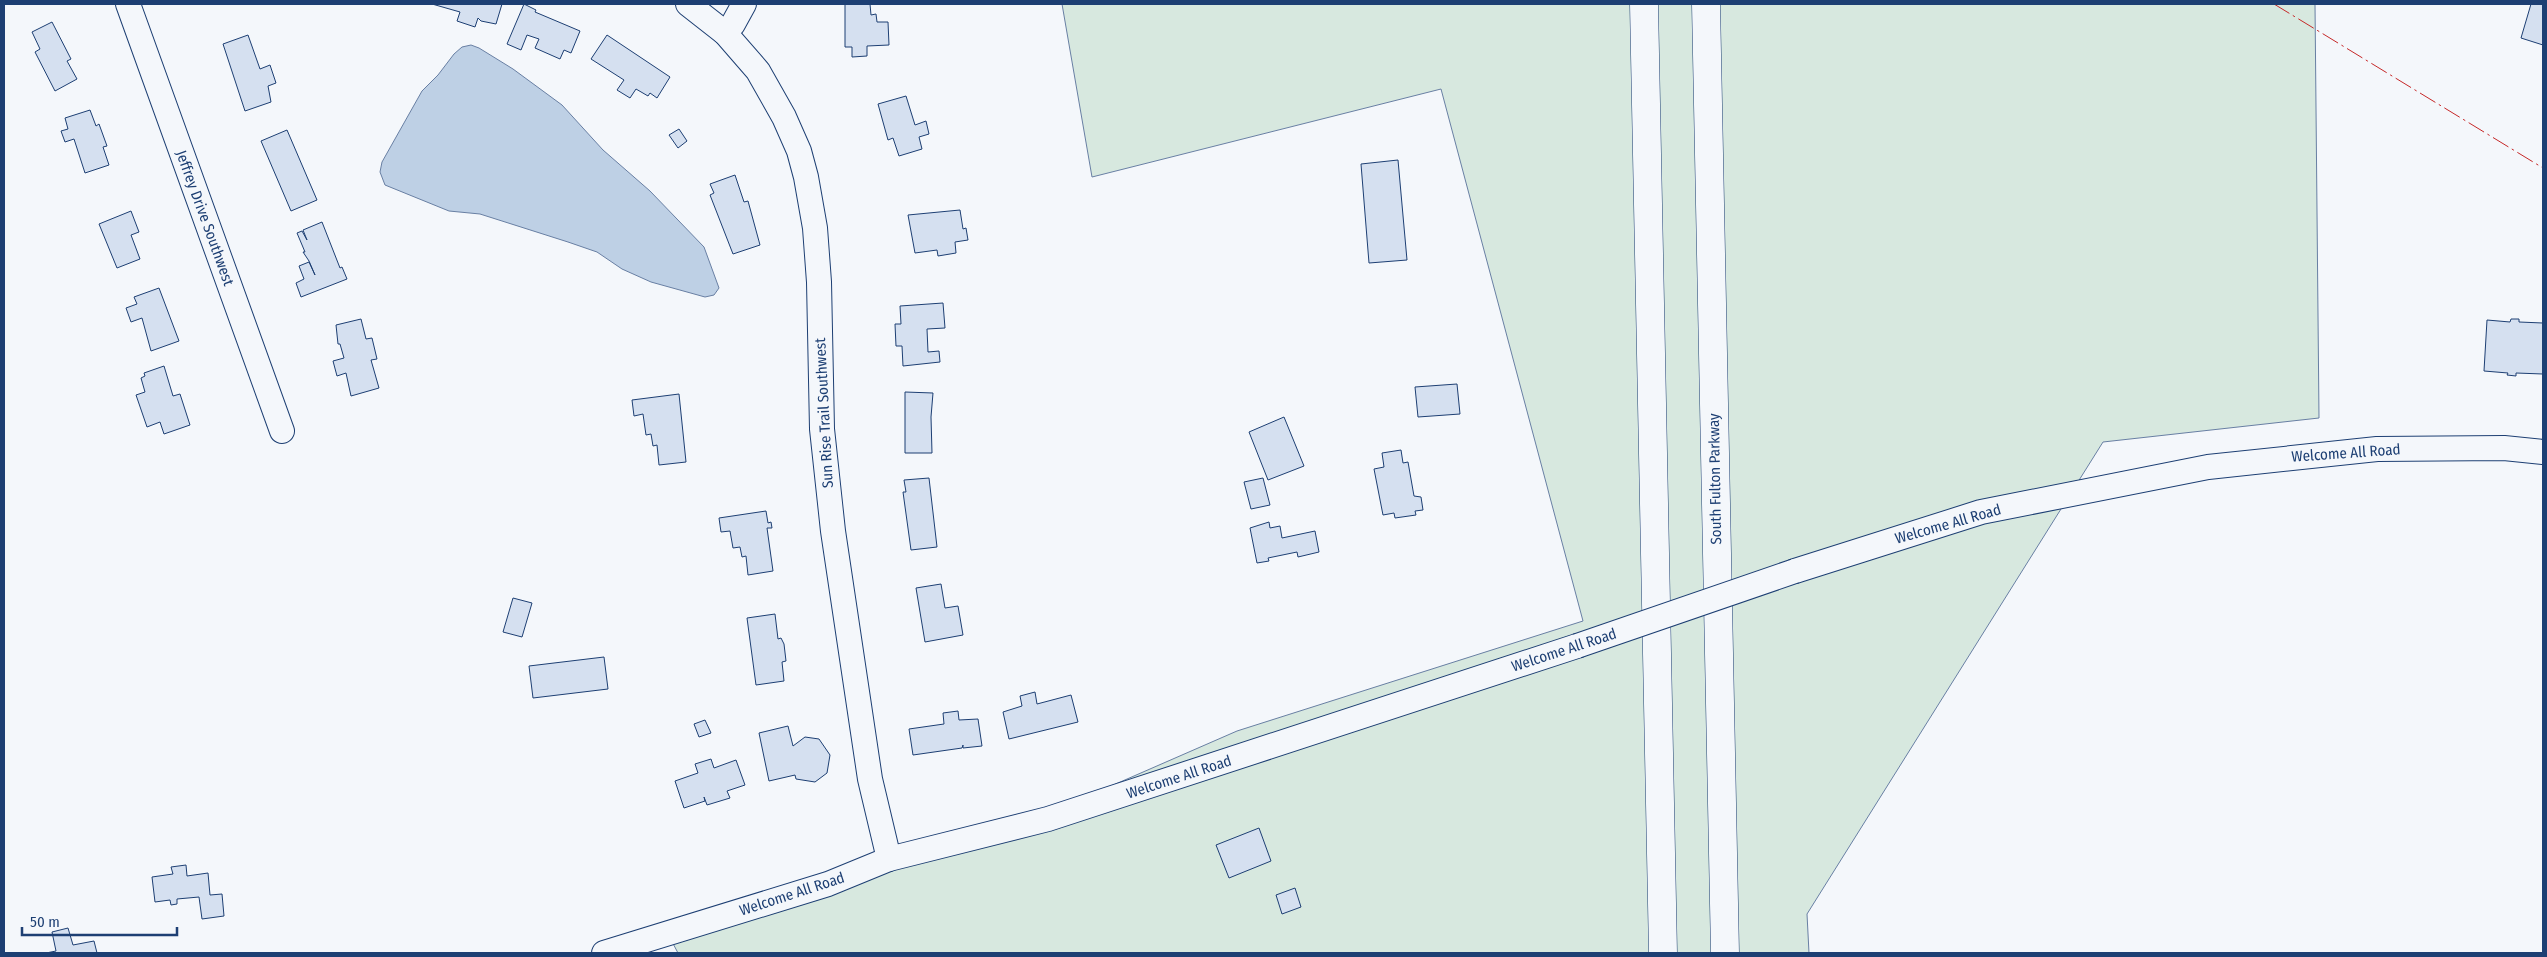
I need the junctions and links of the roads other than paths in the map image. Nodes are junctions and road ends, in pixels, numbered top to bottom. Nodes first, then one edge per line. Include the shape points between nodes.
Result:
1 (128, 4) edge
2 (688, 4) edge
3 (744, 4) edge
4 (1644, 4) edge
5 (1706, 4) edge
6 (725, 32) junction
7 (282, 431) dead end
8 (2543, 452) edge
9 (889, 859) junction
10 (604, 953) edge
11 (1662, 953) edge
12 (1725, 953) edge

1 - 7 street, Jeffrey Drive Southwest
2 - 6 street, Sun Rise Trail Southwest
3 - 6 street
4 - 11 highway
5 - 12 highway, South Fulton Parkway
6 - 9 street, Sun Rise Trail Southwest via 746,55 784,117 806,177 815,228 822,429 833,532 870,779
8 - 9 street, Welcome All Road, bridge via 2504,448 2377,449 2208,467 1981,512 1048,819
9 - 10 street, Welcome All Road via 828,884

